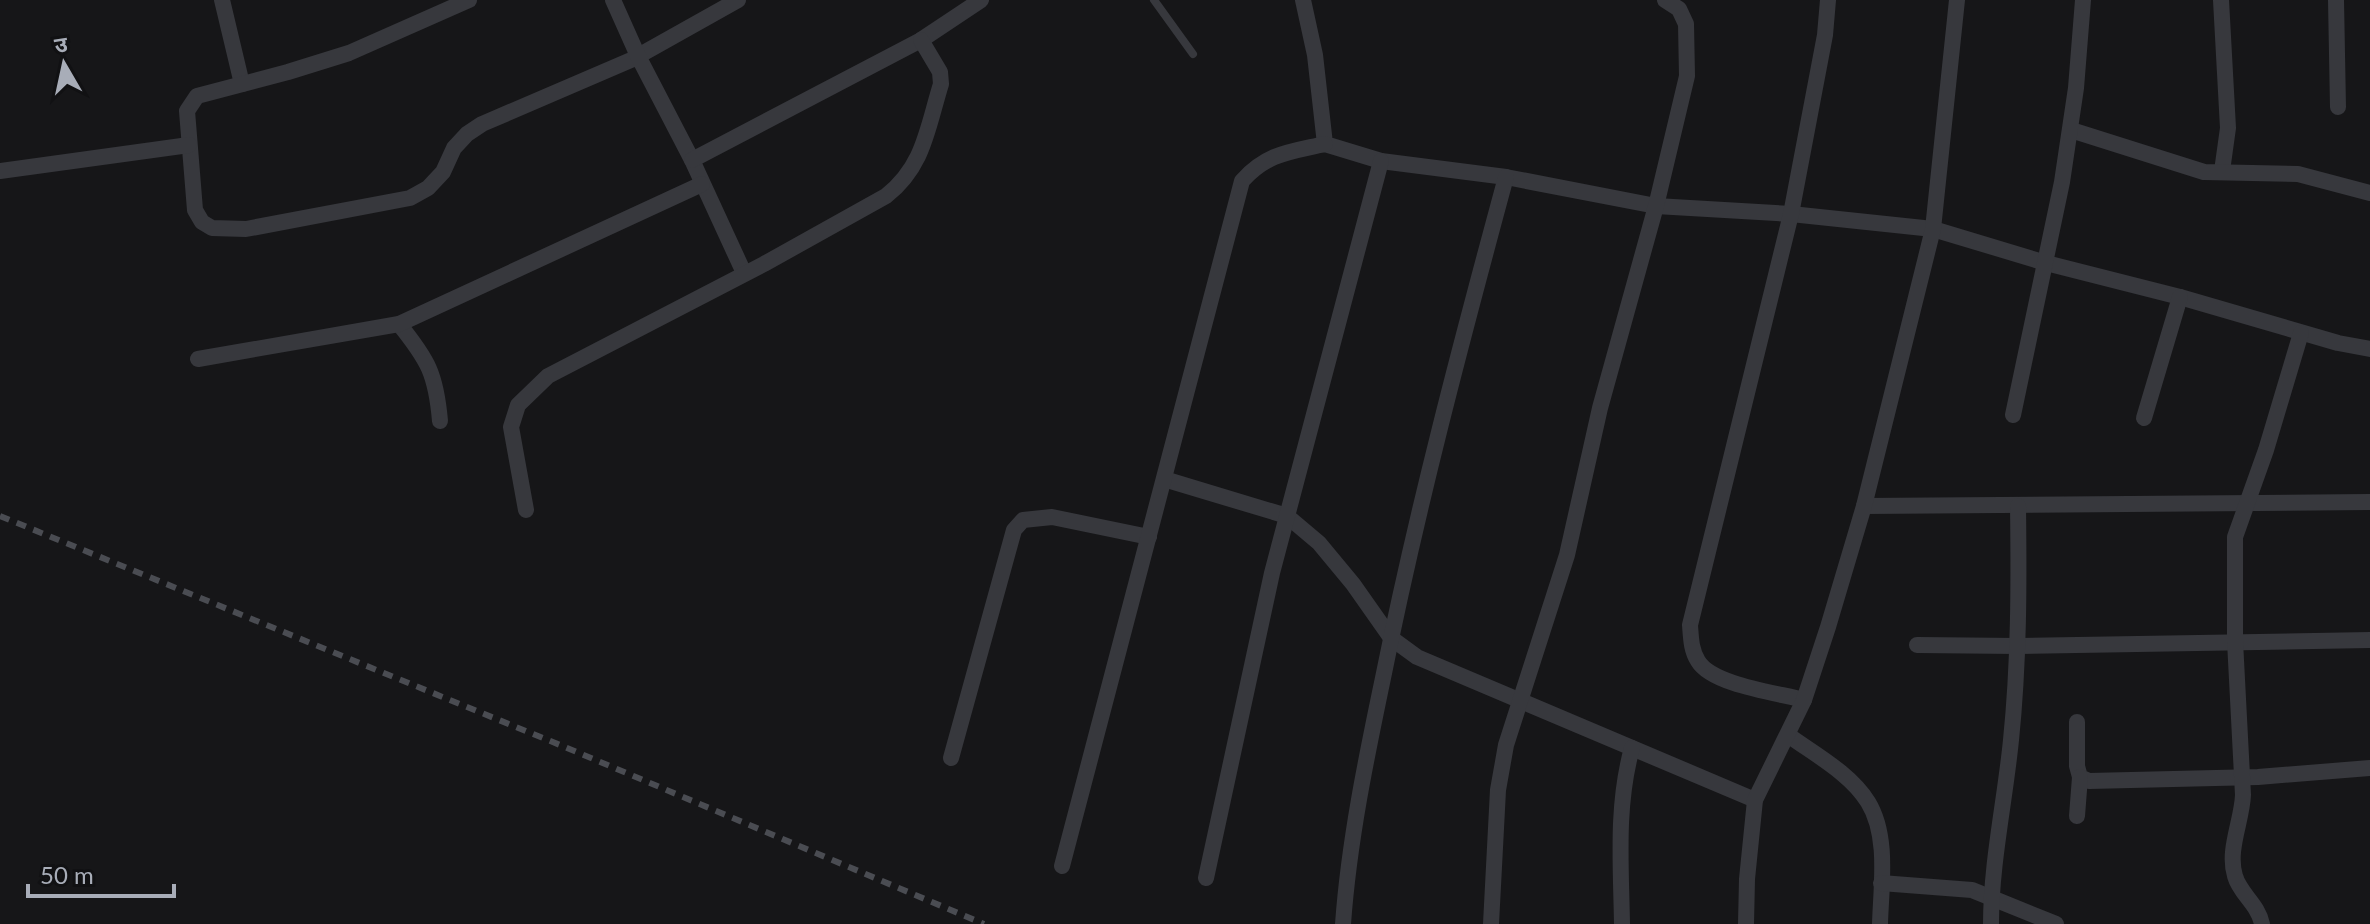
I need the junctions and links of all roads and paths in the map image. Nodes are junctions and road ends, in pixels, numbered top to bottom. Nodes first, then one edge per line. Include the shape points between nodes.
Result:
1 (222, 0) edge
2 (469, 0) edge
3 (613, 0) edge
4 (738, 0) edge
5 (981, 0) edge
6 (1154, 0) edge
7 (1303, 0) edge
8 (1665, 0) edge
9 (1828, 0) edge
10 (1957, 0) edge
11 (2083, 0) edge
12 (2221, 0) edge
13 (2336, 0) edge
14 (921, 40) junction
15 (1193, 54) dead end
16 (638, 56) junction
17 (242, 84) junction
18 (2338, 107) dead end
19 (2071, 130) junction
20 (1325, 144) junction
21 (189, 145) junction
22 (692, 160) junction
23 (1381, 161) junction
24 (0, 171) edge
25 (2222, 171) junction
26 (1506, 177) junction
27 (702, 184) junction
28 (2370, 193) edge
29 (1656, 206) junction
30 (1791, 214) junction
31 (1933, 229) junction
32 (2046, 263) junction
33 (744, 273) junction
34 (2180, 297) junction
35 (399, 324) junction
36 (2301, 333) junction
37 (2370, 349) edge
38 (198, 359) dead end
39 (2013, 415) dead end
40 (2144, 418) dead end
41 (440, 421) dead end
42 (1164, 479) junction
43 (2370, 502) edge
44 (2248, 503) junction
45 (1864, 506) junction
46 (2018, 506) junction
47 (526, 510) dead end
48 (1287, 516) junction
49 (1149, 537) junction
50 (1391, 638) junction
51 (2370, 640) edge
52 (2235, 641) junction
53 (1917, 645) dead end
54 (2018, 646) junction
55 (1520, 700) junction
56 (1804, 700) junction
57 (2077, 722) dead end
58 (1788, 735) junction
59 (1632, 748) junction
60 (951, 758) dead end
61 (2370, 768) edge
62 (2080, 777) junction
63 (2243, 777) junction
64 (1755, 800) junction
65 (2077, 816) dead end
66 (1062, 866) dead end
67 (1206, 878) dead end
68 (1881, 883) junction
69 (1991, 897) junction
70 (1343, 924) edge
71 (1491, 924) edge
72 (1622, 924) edge
73 (1746, 924) edge
74 (1880, 924) edge
75 (1991, 924) edge
76 (2056, 924) edge
77 (2262, 924) edge

1 - 17 street
2 - 17 street via 349,53
3 - 16 street
4 - 16 street
5 - 14 street
6 - 15 lane
7 - 20 street
8 - 29 street via 1679,9 1686,24 1687,76
9 - 30 street
10 - 31 street
11 - 19 street
12 - 25 street via 2228,128
13 - 18 street
14 - 22 street
14 - 33 street via 940,72 941,84 915,165 903,182
16 - 21 street via 482,124 454,148 428,188 410,198 246,229 212,228 195,210
16 - 22 street
17 - 21 street via 197,96 187,111
19 - 25 street via 2184,167
19 - 32 street
20 - 23 street
20 - 42 street via 1257,164 1242,181
21 - 24 street
22 - 27 street
23 - 26 street
23 - 48 street
25 - 28 street via 2298,174
26 - 29 street
26 - 50 street
27 - 33 street
27 - 35 street
29 - 30 street
29 - 55 street via 1600,408 1567,555
30 - 31 street
30 - 56 street via 1690,625 1699,664 1720,679
31 - 32 street
31 - 45 street
32 - 34 street
32 - 39 street
33 - 47 street via 548,376 518,405 511,427
34 - 36 street
34 - 40 street
35 - 38 street
35 - 41 street via 426,358 437,387
36 - 37 street
36 - 44 street
42 - 48 street
42 - 49 street
43 - 44 street
44 - 46 street
44 - 52 street via 2235,537
45 - 46 street
45 - 56 street
46 - 54 street
48 - 50 street via 1319,543
48 - 67 street
49 - 60 street via 1052,517 1023,520 1014,530
49 - 66 street
50 - 55 street via 1417,657
50 - 70 street via 1365,768
51 - 52 street
52 - 54 street
52 - 63 street
53 - 54 street
54 - 69 street
55 - 59 street
55 - 71 street via 1498,790
56 - 58 street
57 - 62 street
58 - 64 street
58 - 68 street via 1849,780 1868,802 1881,849
59 - 64 street
59 - 72 street via 1622,794
61 - 63 street
62 - 63 street
62 - 65 street
63 - 77 street via 2233,865
64 - 73 street
68 - 69 street via 1945,886
68 - 74 street
69 - 75 street
69 - 76 street

